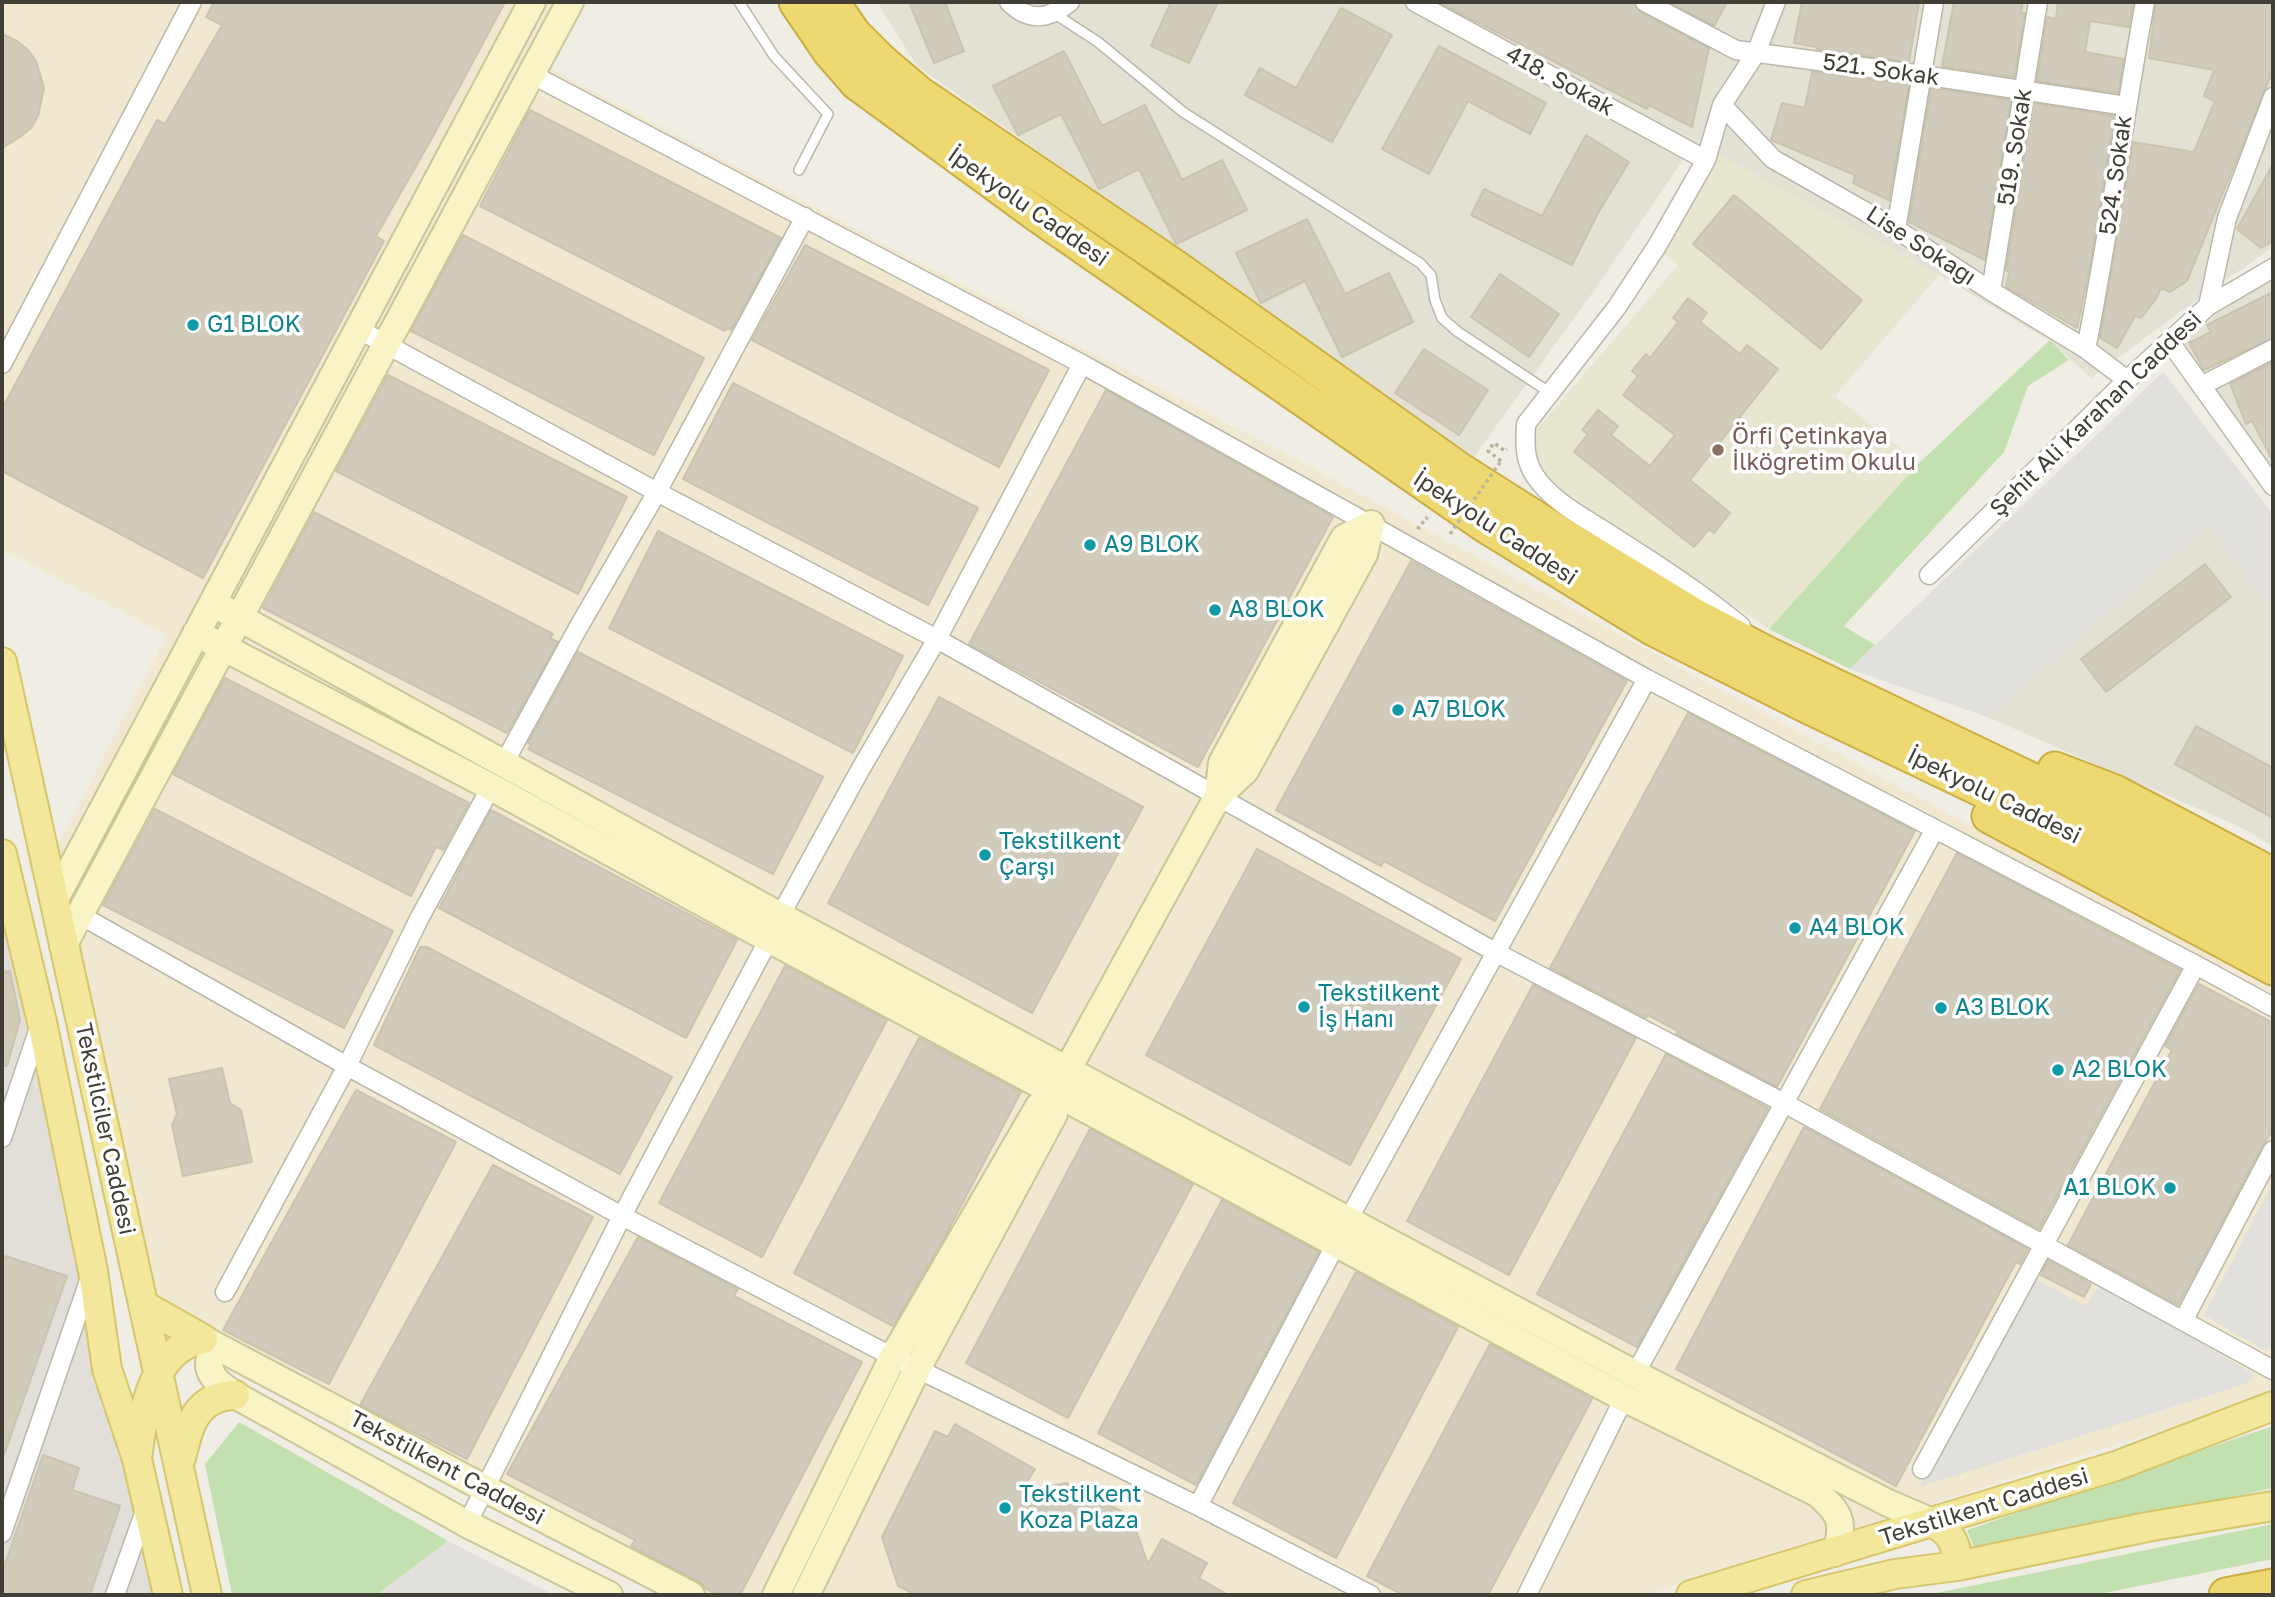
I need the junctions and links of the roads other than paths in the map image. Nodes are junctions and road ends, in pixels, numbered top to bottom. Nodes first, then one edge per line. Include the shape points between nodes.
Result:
1 (192, 2) edge
2 (532, 2) edge
3 (570, 2) edge
4 (739, 2) edge
5 (796, 2) edge
6 (832, 2) edge
7 (855, 2) edge
8 (1070, 2) edge
9 (1415, 2) edge
10 (1646, 2) edge
11 (1776, 2) edge
12 (1934, 2) edge
13 (2038, 2) edge
14 (2145, 2) edge
15 (1018, 5) edge
16 (1055, 14) junction
17 (1756, 53) junction
18 (531, 74) junction
19 (1923, 75) junction
20 (2024, 90) junction
21 (920, 94) junction
22 (2273, 97) edge
23 (1722, 105) junction
24 (2126, 106) junction
25 (1706, 160) junction
26 (799, 170) dead end
27 (805, 216) junction
28 (1896, 229) junction
29 (2273, 268) edge
30 (1992, 291) junction
31 (2208, 306) junction
32 (358, 329) junction
33 (2169, 342) junction
34 (387, 345) junction
35 (2086, 349) junction
36 (2273, 349) edge
37 (2, 364) edge
38 (1082, 364) junction
39 (2127, 380) junction
40 (2203, 385) junction
41 (1549, 391) junction
42 (2273, 485) edge
43 (657, 492) junction
44 (1371, 524) junction
45 (1929, 575) dead end
46 (213, 603) junction
47 (240, 618) junction
48 (196, 633) junction
49 (937, 639) junction
50 (224, 649) junction
51 (1768, 654) junction
52 (2, 662) edge
53 (1647, 679) junction
54 (1877, 705) junction
55 (1807, 706) junction
56 (504, 763) junction
57 (491, 787) junction
58 (1218, 796) junction
59 (1935, 829) junction
60 (2, 853) edge
61 (2273, 875) edge
62 (54, 901) junction
63 (2273, 905) edge
64 (80, 915) junction
65 (775, 928) junction
66 (2273, 939) edge
67 (63, 946) junction
68 (1497, 953) junction
69 (2196, 965) junction
70 (2273, 968) edge
71 (2273, 1007) edge
72 (42, 1022) junction
73 (347, 1066) junction
74 (1062, 1080) junction
75 (1784, 1103) junction
76 (2, 1138) edge
77 (2273, 1150) edge
78 (622, 1216) junction
79 (1348, 1220) junction
80 (1336, 1244) junction
81 (2044, 1244) junction
82 (93, 1271) junction
83 (225, 1292) dead end
84 (143, 1305) junction
85 (2183, 1321) junction
86 (214, 1345) junction
87 (893, 1357) junction
88 (917, 1369) junction
89 (2273, 1370) edge
90 (159, 1372) junction
91 (1629, 1386) junction
92 (235, 1395) junction
93 (2273, 1406) edge
94 (137, 1459) junction
95 (179, 1464) junction
96 (1922, 1469) dead end
97 (486, 1489) junction
98 (147, 1504) junction
99 (1198, 1506) junction
100 (2273, 1506) edge
101 (467, 1524) junction
102 (1922, 1526) junction
103 (2, 1533) edge
104 (1835, 1553) junction
105 (1957, 1566) junction
106 (1919, 1570) junction
107 (2273, 1586) edge
108 (116, 1595) edge
109 (168, 1595) edge
110 (207, 1595) edge
111 (609, 1595) edge
112 (691, 1595) edge
113 (776, 1595) edge
114 (806, 1595) edge
115 (1371, 1595) edge
116 (1527, 1595) edge
117 (1690, 1595) edge
118 (1806, 1595) edge
119 (2226, 1595) edge

1 - 37 street
2 - 32 street
3 - 18 street
4 - 26 lane via 774,56 828,114
5 - 55 highway, İpekyolu Caddesi via 857,83 1039,216 1486,526 1652,628
6 - 21 highway, İpekyolu Caddesi via 863,43
7 - 21 highway
8 - 16 street
9 - 25 street, 418. Sokak
10 - 17 street, 521. Sokak via 1736,50
11 - 17 street
12 - 19 street
13 - 20 street, 519. Sokak
14 - 24 street, 524. Sokak
15 - 16 street via 1036,17
16 - 41 lane via 1098,42 1183,112 1420,262 1432,275 1441,318
17 - 19 street, 521. Sokak
17 - 23 street
18 - 27 street
18 - 34 street
19 - 20 street, 521. Sokak
19 - 28 street
20 - 24 street, 521. Sokak
20 - 30 street, 519. Sokak
21 - 51 highway, İpekyolu Caddesi via 1175,267 1460,470 1694,615
22 - 31 street via 2227,218
23 - 25 street
23 - 28 street, Lise Sokağı via 1773,159
24 - 35 street, 524. Sokak
25 - 41 street via 1617,307
27 - 38 street
27 - 43 street
28 - 30 street, Lise Sokağı
29 - 31 street, Şehit Ali Karahan Caddesi
30 - 35 street, Lise Sokağı
31 - 33 street, Şehit Ali Karahan Caddesi
32 - 34 street
32 - 46 street
33 - 39 street, Şehit Ali Karahan Caddesi
33 - 40 street
34 - 43 street
34 - 47 street
35 - 39 street, Lise Sokağı
36 - 40 street
38 - 44 street
38 - 49 street
39 - 45 street, Şehit Ali Karahan Caddesi
40 - 42 street
41 - 51 street via 1526,424 1525,454 1533,474 1550,495 1686,583 1741,625
43 - 49 street
43 - 56 street
44 - 53 street
44 - 58 street via 1364,554 1245,771
46 - 47 street
46 - 48 street
47 - 50 street
47 - 56 street
48 - 50 street
48 - 62 street
49 - 58 street
49 - 65 street
50 - 57 street
50 - 64 street
51 - 54 highway, İpekyolu Caddesi
52 - 62 main road, Tekstilciler Caddesi
53 - 59 street
53 - 68 street
54 - 61 highway via 1973,734 2115,792
54 - 63 highway, İpekyolu Caddesi via 2084,805
55 - 66 highway, İpekyolu Caddesi via 2066,830
55 - 70 highway via 1902,768
56 - 57 street
56 - 65 street
57 - 65 street
57 - 73 street
58 - 68 street
58 - 74 street
59 - 69 street
59 - 75 street
60 - 72 main road, Tekstilciler Caddesi
62 - 67 main road, Tekstilciler Caddesi
64 - 67 street
64 - 73 street
65 - 74 street
65 - 78 street
67 - 84 main road, Tekstilciler Caddesi
68 - 75 street
68 - 79 street
69 - 71 street
69 - 81 street
72 - 76 street
72 - 82 main road, Tekstilciler Caddesi
73 - 78 street
73 - 83 street
74 - 79 street
74 - 80 street
74 - 87 street via 1039,1106
74 - 88 street via 1055,1111
75 - 81 street
75 - 91 street
77 - 85 street
78 - 87 street
78 - 97 street
79 - 80 street
79 - 91 street
80 - 91 street
80 - 99 street
81 - 85 street
81 - 96 street
82 - 94 main road, Tekstilciler Caddesi via 107,1368
82 - 103 street
84 - 86 main road
84 - 90 main road, Tekstilciler Caddesi
85 - 89 street
86 - 90 main road via 181,1346
86 - 92 street, Tekstilkent Caddesi via 209,1368 214,1379
86 - 97 street, Tekstilkent Caddesi
87 - 88 street
87 - 113 street
88 - 99 street
88 - 114 street
90 - 94 main road via 142,1424
90 - 95 main road, Tekstilciler Caddesi
91 - 102 street via 1888,1503
91 - 104 street via 1817,1493 1835,1508 1841,1525
91 - 116 street
92 - 95 main road via 206,1402 191,1423
92 - 101 street, Tekstilkent Caddesi
93 - 102 main road, Tekstilkent Caddesi via 2116,1466
94 - 98 main road, Tekstilciler Caddesi
95 - 110 main road, Tekstilciler Caddesi
97 - 101 street
97 - 112 street, Tekstilkent Caddesi
98 - 108 street
98 - 109 main road, Tekstilciler Caddesi
99 - 115 street
100 - 105 main road, Tekstilkent Caddesi
101 - 111 street, Tekstilkent Caddesi
102 - 104 main road, Tekstilkent Caddesi
102 - 105 main road via 1946,1529 1954,1542
102 - 106 main road via 1906,1541 1906,1552
104 - 117 main road, Tekstilkent Caddesi
105 - 106 main road, Tekstilkent Caddesi
106 - 118 main road, Tekstilkent Caddesi
107 - 119 highway

